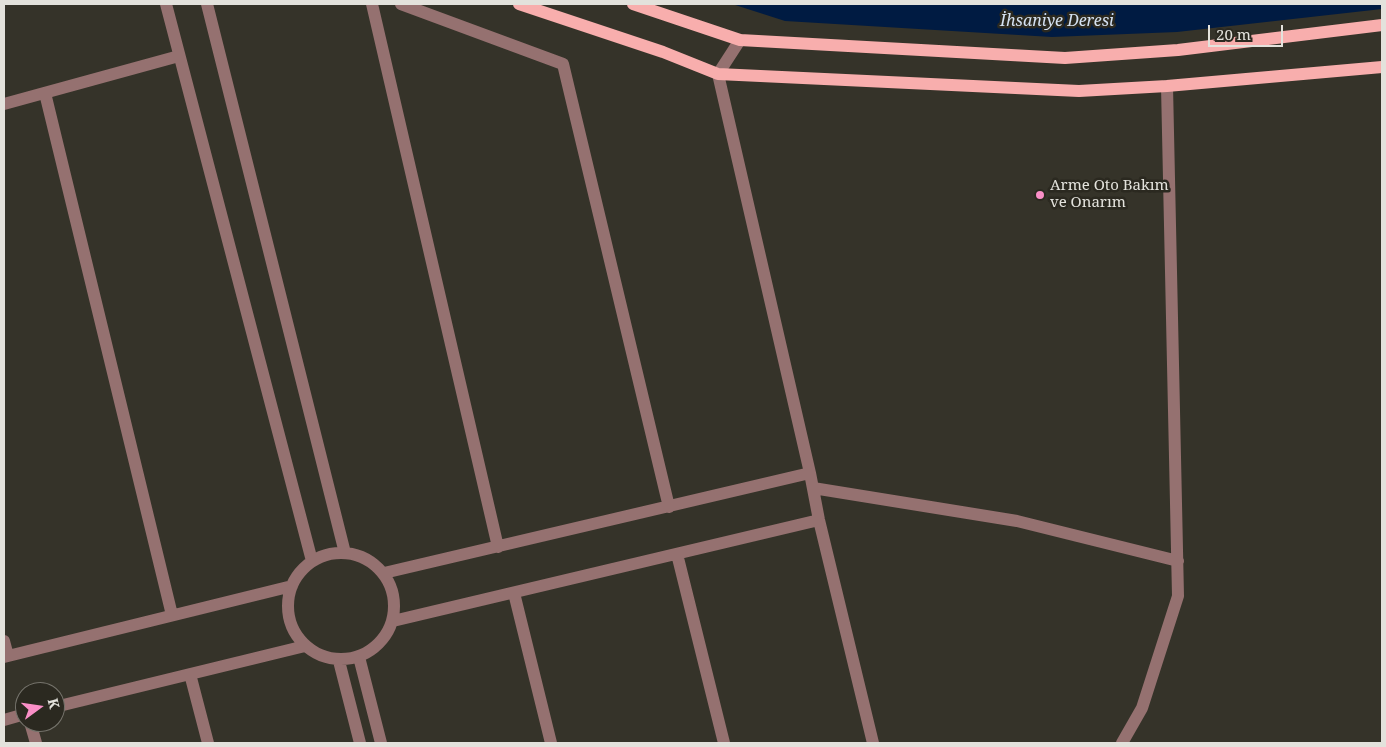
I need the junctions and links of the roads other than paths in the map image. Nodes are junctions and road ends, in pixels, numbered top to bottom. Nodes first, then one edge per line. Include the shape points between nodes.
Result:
1 (166, 4) edge
2 (207, 4) edge
3 (372, 4) edge
4 (401, 4) edge
5 (519, 4) edge
6 (633, 4) edge
7 (1382, 25) edge
8 (740, 40) junction
9 (179, 56) junction
10 (1382, 67) edge
11 (718, 74) junction
12 (1167, 86) junction
13 (45, 93) junction
14 (4, 104) edge
15 (810, 473) junction
16 (813, 488) junction
17 (668, 507) junction
18 (819, 520) junction
19 (498, 547) junction
20 (345, 553) junction
21 (677, 554) junction
22 (312, 561) junction
23 (1178, 561) junction
24 (384, 573) junction
25 (292, 586) junction
26 (514, 593) junction
27 (172, 615) junction
28 (393, 621) junction
29 (4, 641) edge
30 (304, 646) junction
31 (6, 657) edge
32 (359, 657) junction
33 (339, 660) junction
34 (190, 674) junction
35 (65, 705) edge
36 (208, 743) edge
37 (360, 743) edge
38 (381, 743) edge
39 (551, 743) edge
40 (724, 743) edge
41 (873, 743) edge
42 (1122, 743) edge

1 - 9 street
2 - 20 street
3 - 19 street
4 - 17 street via 562,64
5 - 11 main road via 663,52
6 - 8 main road
7 - 8 main road via 1178,50 1065,58
8 - 11 street
9 - 13 street
9 - 22 street
10 - 12 main road
11 - 12 main road via 1079,91
11 - 15 street
12 - 23 street
13 - 14 street
13 - 27 street
15 - 16 street
15 - 17 street
16 - 18 street
16 - 23 street via 1017,521
17 - 19 street
18 - 21 street
18 - 41 street
19 - 24 street
20 - 22 street via 328,554
20 - 24 street via 360,556
21 - 26 street
21 - 40 street
22 - 25 street
23 - 42 street via 1178,596 1142,708
24 - 28 street via 392,588 395,604
25 - 27 street
25 - 30 street via 287,607 292,628
26 - 28 street
26 - 39 street
27 - 31 street
28 - 32 street via 386,636 374,649
29 - 31 street
30 - 33 street via 320,656
30 - 34 street
32 - 33 street
32 - 38 street
33 - 37 street
34 - 35 street
34 - 36 street

